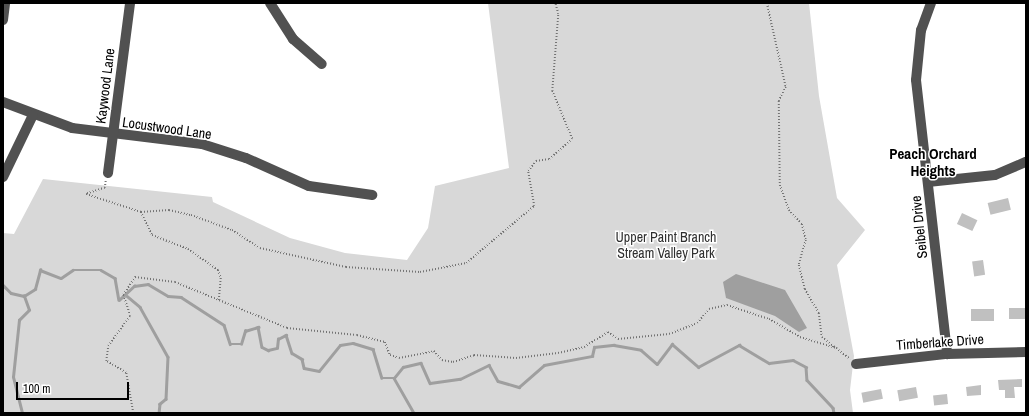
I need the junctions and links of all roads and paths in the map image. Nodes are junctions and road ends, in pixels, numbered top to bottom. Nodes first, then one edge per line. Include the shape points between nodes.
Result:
1 (5, 3) edge
2 (130, 3) edge
3 (270, 3) edge
4 (767, 3) edge
5 (931, 3) edge
6 (3, 20) edge
7 (322, 64) dead end
8 (3, 102) edge
9 (33, 115) junction
10 (113, 134) junction
11 (1026, 162) edge
12 (108, 173) dead end
13 (3, 177) edge
14 (928, 182) junction
15 (372, 195) dead end
16 (141, 212) dead end
17 (219, 301) junction
18 (837, 348) junction
19 (1026, 352) edge
20 (947, 354) junction
21 (856, 364) joint
22 (133, 413) edge

1 - 6 street
2 - 10 street, Kaywood Lane
3 - 7 street via 293,39
4 - 18 path via 786,87 779,101 780,185 789,210 802,224 806,240 798,265 804,288 819,312 822,337
5 - 14 street, Seibel Drive via 921,30 916,80
8 - 9 street, Locustwood Lane
9 - 10 street, Locustwood Lane via 72,128
9 - 13 street
10 - 12 street, Kaywood Lane
10 - 15 street, Locustwood Lane via 202,144 246,158 308,186
11 - 14 street via 995,175
14 - 20 street, Seibel Drive
16 - 17 path via 152,235 188,249 218,270 221,278
17 - 18 path via 287,328 357,335 385,342 390,355 399,358 434,351 442,360 453,362 474,355 516,358 558,353 584,347 608,332 618,339 669,334 697,323 709,308 727,305 769,319 800,337
17 - 22 path via 168,281 135,277 125,287 123,295 130,316 108,346 106,361 126,373
18 - 21 path
19 - 20 street, Timberlake Drive
20 - 21 street, Timberlake Drive

